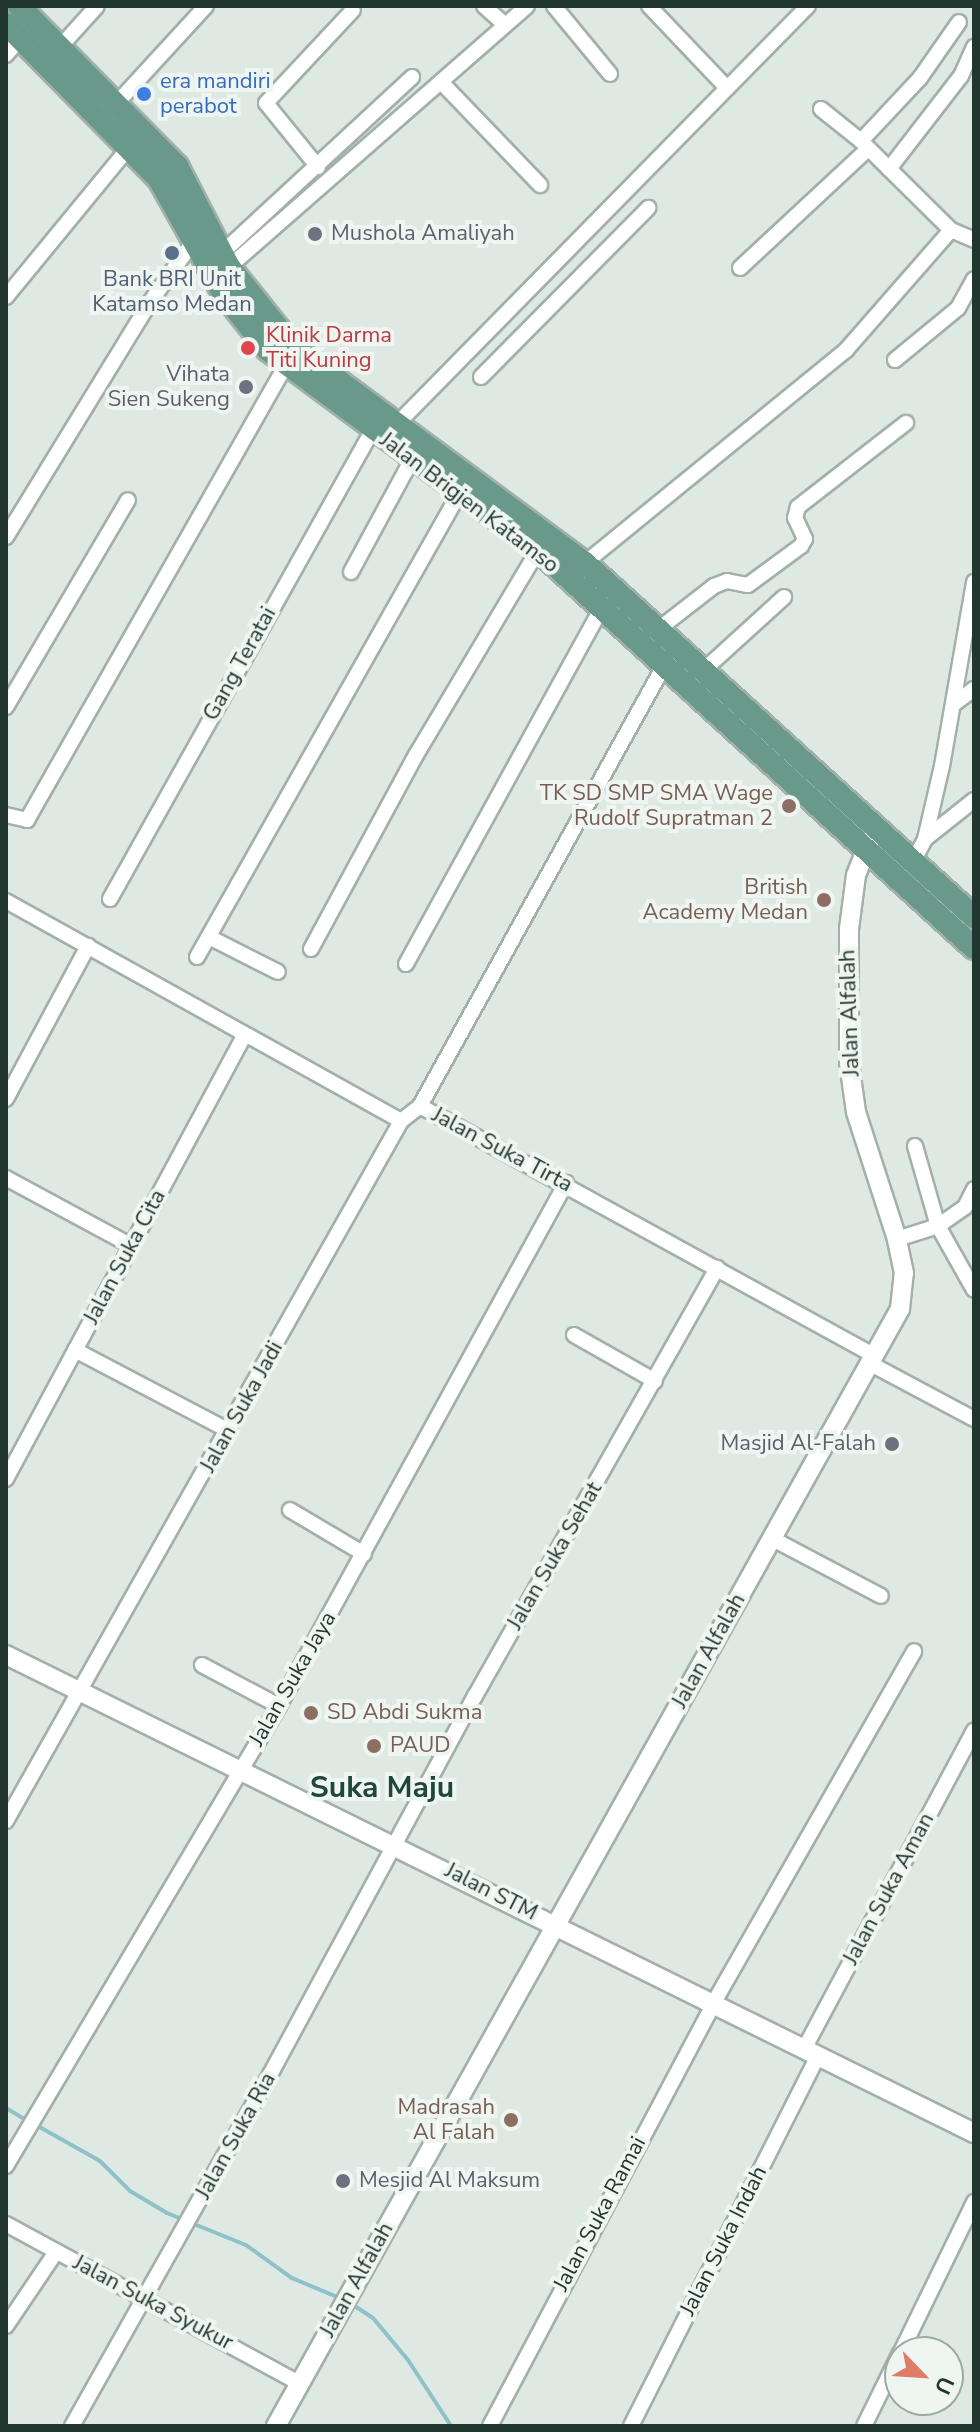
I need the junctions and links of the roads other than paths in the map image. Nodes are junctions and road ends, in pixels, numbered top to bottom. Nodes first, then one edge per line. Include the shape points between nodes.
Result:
1 (19, 6) edge
2 (97, 6) edge
3 (206, 6) edge
4 (484, 6) edge
5 (527, 6) edge
6 (554, 6) edge
7 (649, 6) edge
8 (808, 6) edge
9 (353, 10) dead end
10 (959, 22) dead end
11 (504, 24) junction
12 (11, 39) edge
13 (60, 47) junction
14 (974, 47) edge
15 (610, 74) dead end
16 (412, 77) dead end
17 (441, 82) junction
18 (727, 88) junction
19 (116, 104) junction
20 (821, 109) dead end
21 (864, 146) junction
22 (129, 147) junction
23 (318, 167) junction
24 (889, 169) junction
25 (540, 185) dead end
26 (648, 208) dead end
27 (951, 230) junction
28 (195, 239) junction
29 (974, 240) edge
30 (226, 260) junction
31 (740, 268) dead end
32 (974, 279) edge
33 (529, 292) junction
34 (6, 297) edge
35 (547, 308) junction
36 (895, 360) dead end
37 (286, 365) junction
38 (481, 377) dead end
39 (906, 423) dead end
40 (397, 424) junction
41 (372, 431) junction
42 (412, 459) junction
43 (460, 492) junction
44 (128, 500) dead end
45 (487, 501) junction
46 (6, 537) edge
47 (538, 550) junction
48 (585, 563) junction
49 (351, 572) dead end
50 (974, 582) edge
51 (784, 597) dead end
52 (601, 610) junction
53 (660, 628) junction
54 (665, 664) junction
55 (705, 669) junction
56 (974, 689) edge
57 (954, 704) junction
58 (6, 707) edge
59 (974, 800) edge
60 (6, 815) edge
61 (878, 828) junction
62 (925, 839) junction
63 (865, 847) junction
64 (914, 860) junction
65 (110, 899) dead end
66 (6, 901) edge
67 (974, 917) edge
68 (209, 937) junction
69 (88, 946) junction
70 (974, 948) edge
71 (311, 949) dead end
72 (197, 957) dead end
73 (406, 964) dead end
74 (278, 972) dead end
75 (244, 1036) junction
76 (6, 1099) edge
77 (420, 1106) junction
78 (401, 1121) junction
79 (915, 1146) dead end
80 (6, 1178) edge
81 (566, 1183) junction
82 (974, 1189) edge
83 (938, 1226) junction
84 (897, 1239) junction
85 (130, 1245) junction
86 (717, 1268) junction
87 (974, 1290) edge
88 (574, 1335) dead end
89 (75, 1350) junction
90 (873, 1360) junction
91 (655, 1381) junction
92 (974, 1419) edge
93 (229, 1431) junction
94 (6, 1479) edge
95 (290, 1510) dead end
96 (771, 1538) junction
97 (364, 1554) junction
98 (881, 1596) dead end
99 (914, 1651) dead end
100 (6, 1655) edge
101 (202, 1665) dead end
102 (82, 1693) junction
103 (279, 1706) junction
104 (974, 1730) edge
105 (240, 1771) junction
106 (7, 1816) edge
107 (394, 1844) junction
108 (558, 1926) junction
109 (713, 2004) junction
110 (811, 2052) junction
111 (974, 2133) edge
112 (8, 2158) edge
113 (974, 2202) edge
114 (6, 2224) edge
115 (56, 2252) junction
116 (142, 2296) junction
117 (6, 2326) edge
118 (908, 2336) edge
119 (299, 2383) junction
120 (884, 2385) edge
121 (72, 2426) edge
122 (276, 2426) edge
123 (490, 2426) edge
124 (631, 2426) edge
125 (864, 2426) edge

1 - 13 main road, Jalan Brigjen Katamso
2 - 13 street
3 - 19 street
4 - 11 street
5 - 11 street
6 - 15 street
7 - 18 street
8 - 18 street
9 - 23 street via 266,103
10 - 21 street
11 - 17 street
12 - 22 main road, Jalan Brigjen Katamso
13 - 19 main road, Jalan Brigjen Katamso
14 - 24 street via 961,76
16 - 23 street
17 - 25 street
17 - 30 street
18 - 33 street
19 - 30 main road, Jalan Brigjen Katamso via 177,166
20 - 21 street
21 - 24 street
21 - 31 street
22 - 28 main road, Jalan Brigjen Katamso via 172,196
22 - 34 street
23 - 30 street
24 - 27 street
26 - 35 street
27 - 29 street
27 - 48 street via 846,350
28 - 37 main road, Jalan Brigjen Katamso via 237,314
28 - 46 street via 140,318
30 - 40 main road, Jalan Brigjen Katamso via 294,348
32 - 36 street via 958,308
33 - 35 street
33 - 40 street
35 - 38 street
37 - 41 main road, Jalan Brigjen Katamso
37 - 60 street via 27,820
39 - 53 street via 798,507 795,518 805,539 801,546 748,585 727,581 714,586
40 - 45 main road, Jalan Brigjen Katamso
41 - 42 main road, Jalan Brigjen Katamso
41 - 65 street, Gang Teratai
42 - 43 main road, Jalan Brigjen Katamso
42 - 49 street
43 - 45 main road, Jalan Brigjen Katamso
43 - 68 street
44 - 58 street
45 - 47 main road, Jalan Brigjen Katamso
45 - 48 main road, Jalan Brigjen Katamso
47 - 52 main road, Jalan Brigjen Katamso
47 - 71 street via 416,755
48 - 53 main road, Jalan Brigjen Katamso
50 - 57 street
51 - 55 street
52 - 54 main road, Jalan Brigjen Katamso
52 - 73 street
53 - 55 main road, Jalan Brigjen Katamso
54 - 63 main road, Jalan Brigjen Katamso
54 - 77 street
55 - 61 main road, Jalan Brigjen Katamso
56 - 57 street
57 - 62 street
59 - 62 street
61 - 63 street, Jalan Alfalah
61 - 64 main road, Jalan Brigjen Katamso
62 - 64 street
63 - 70 main road, Jalan Brigjen Katamso
63 - 84 street, Jalan Alfalah via 849,929 849,1062 856,1112
64 - 67 main road, Jalan Brigjen Katamso
66 - 69 street, Jalan Suka Tirta
68 - 72 street
68 - 74 street
69 - 75 street, Jalan Suka Tirta
69 - 76 street
75 - 78 street, Jalan Suka Tirta
75 - 85 street, Jalan Suka Cita
77 - 78 street, Jalan Suka Tirta
77 - 81 street, Jalan Suka Tirta
78 - 93 street, Jalan Suka Jadi
79 - 83 street
80 - 85 street
81 - 86 street, Jalan Suka Tirta
81 - 97 street, Jalan Suka Jaya
82 - 83 street via 965,1207
83 - 84 street
83 - 87 street
84 - 90 street, Jalan Alfalah via 903,1295
85 - 89 street, Jalan Suka Cita
86 - 90 street, Jalan Suka Tirta
86 - 91 street, Jalan Suka Sehat
88 - 91 street
89 - 93 street
89 - 94 street, Jalan Suka Cita
90 - 92 street, Jalan Suka Tirta
90 - 96 street, Jalan Alfalah
91 - 107 street, Jalan Suka Sehat
93 - 102 street, Jalan Suka Jadi
95 - 97 street
96 - 98 street
96 - 108 street, Jalan Alfalah
97 - 103 street, Jalan Suka Jaya
99 - 109 street, Jalan Suka Ramai
100 - 102 street, Jalan STM
101 - 103 street
102 - 105 street, Jalan STM
102 - 106 street, Jalan Suka Jadi
103 - 105 street, Jalan Suka Jaya
104 - 110 street, Jalan Suka Aman
105 - 107 street, Jalan STM
105 - 112 street, Jalan Suka Jaya
107 - 108 street, Jalan STM
107 - 116 street, Jalan Suka Ria via 203,2195
108 - 109 street, Jalan STM
108 - 119 street, Jalan Alfalah
109 - 110 street, Jalan STM
109 - 123 street, Jalan Suka Ramai
110 - 111 street, Jalan STM
110 - 124 street, Jalan Suka Indah
113 - 118 street
114 - 115 street, Jalan Suka Syukur
115 - 116 street, Jalan Suka Syukur
115 - 117 street
116 - 119 street, Jalan Suka Syukur
116 - 121 street, Jalan Suka Ria
119 - 122 street, Jalan Alfalah
120 - 125 street

